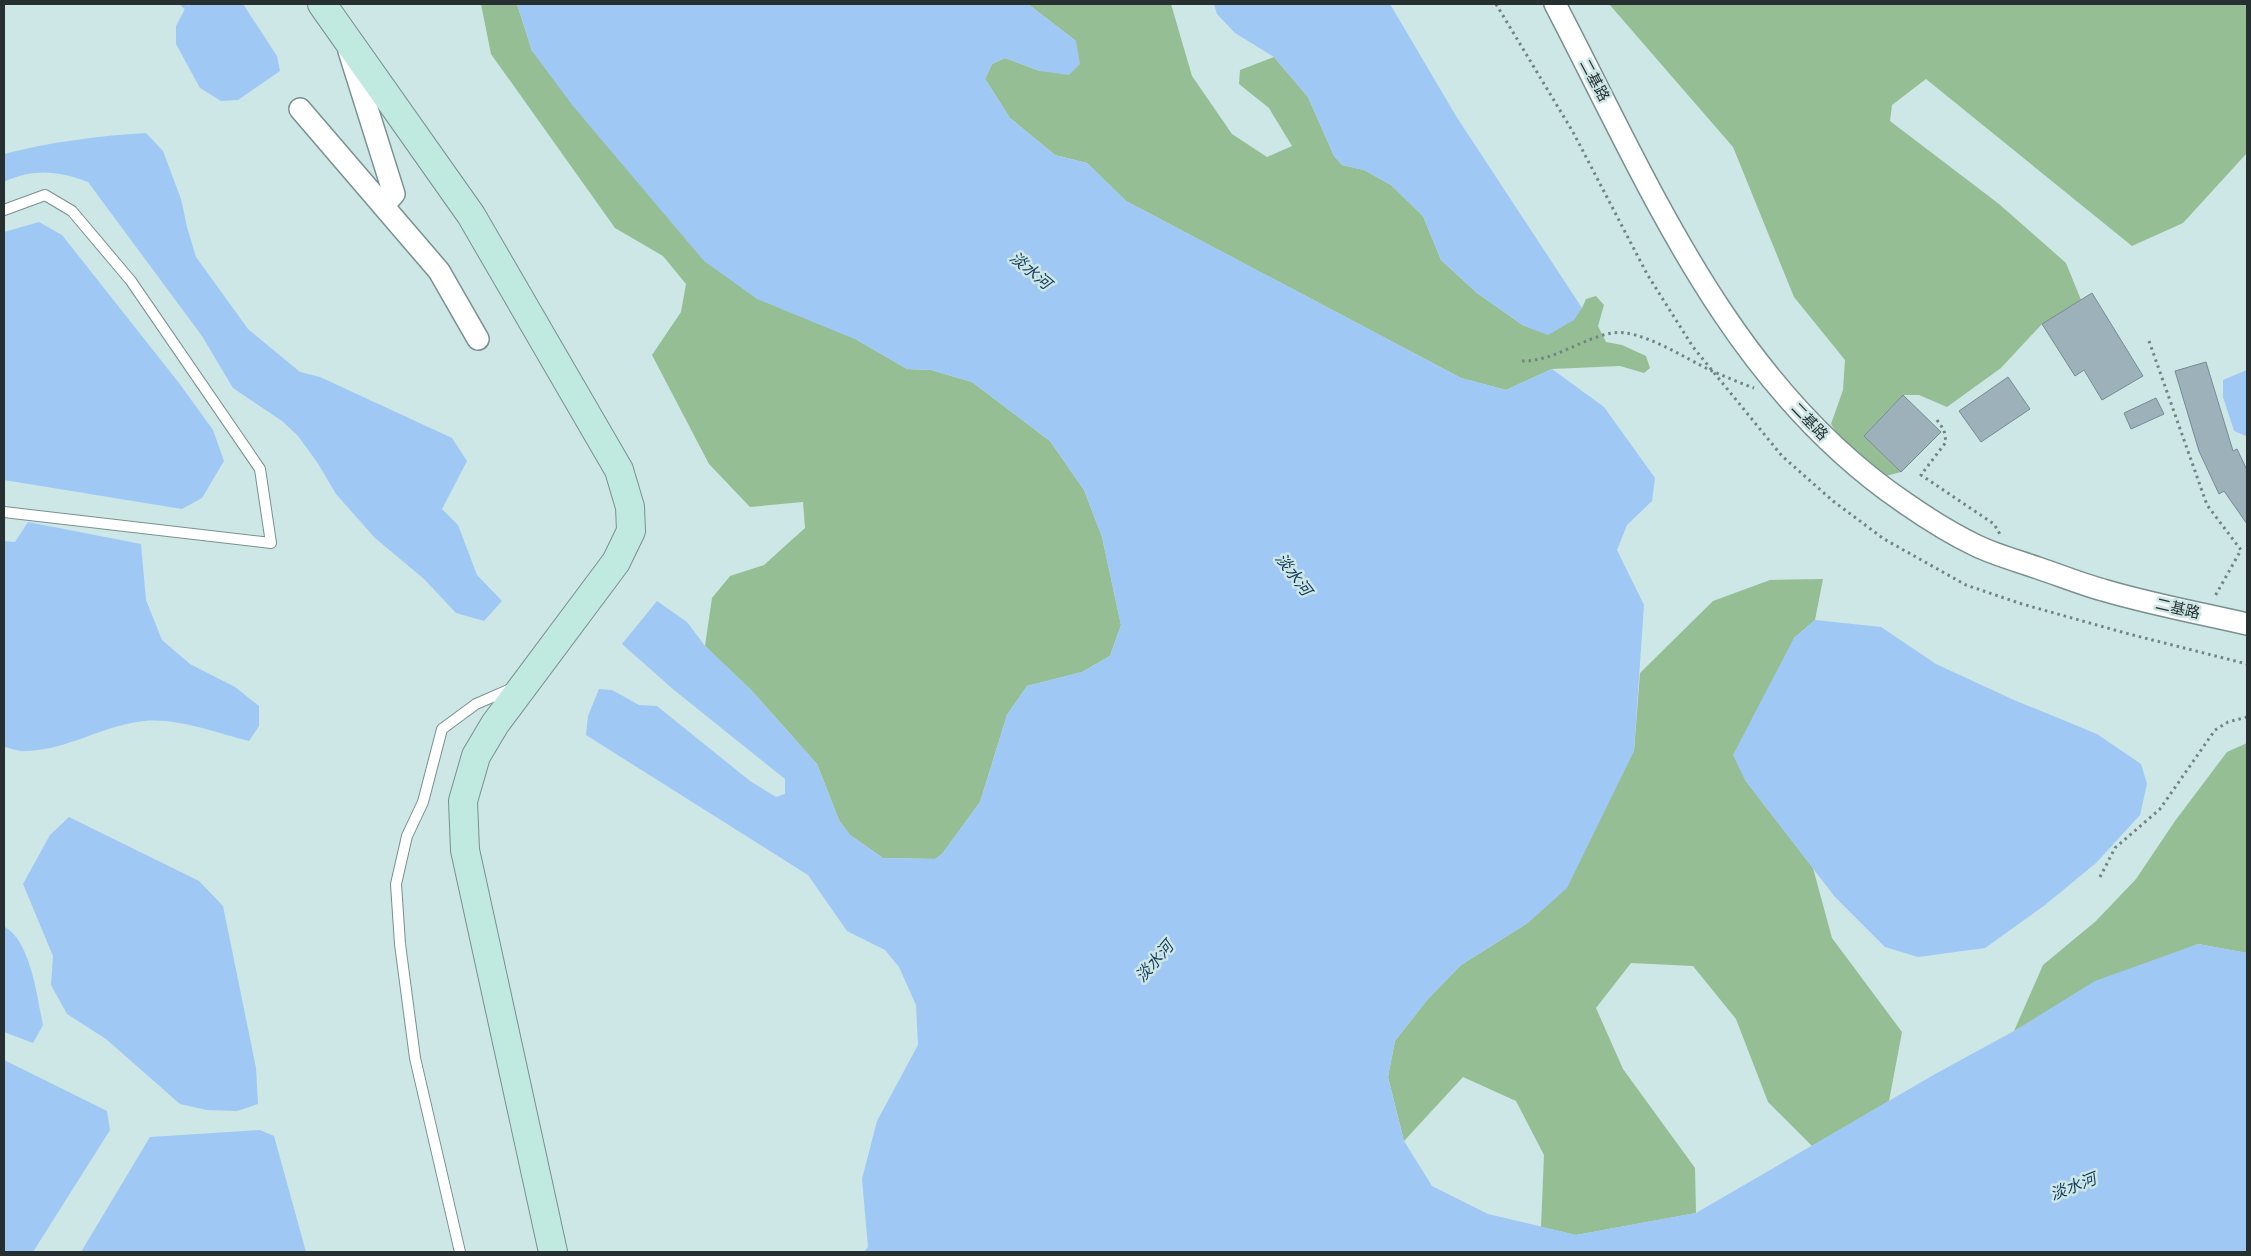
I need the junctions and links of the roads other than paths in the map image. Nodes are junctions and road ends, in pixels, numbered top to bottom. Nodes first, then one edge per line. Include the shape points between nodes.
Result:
1 (322, 4) edge
2 (1555, 4) edge
3 (344, 35) junction
4 (300, 109) dead end
5 (383, 206) junction
6 (4, 210) edge
7 (478, 339) dead end
8 (4, 512) edge
9 (2247, 624) edge
10 (526, 683) junction
11 (460, 1252) edge
12 (553, 1252) edge

1 - 3 street
2 - 9 street, 二基路 via 1683,251 1735,333 1792,403 1851,462 1935,523 1978,547 2103,590
3 - 5 street via 394,194
3 - 10 street via 472,215 619,470 630,507 632,530 616,562
4 - 5 street
5 - 7 street via 439,271
6 - 8 lane via 45,194 72,211 131,281 260,469 271,543
10 - 11 lane via 476,704 442,729 423,802 407,836 396,884 400,944 415,1058
10 - 12 street via 476,756 463,801 465,850

